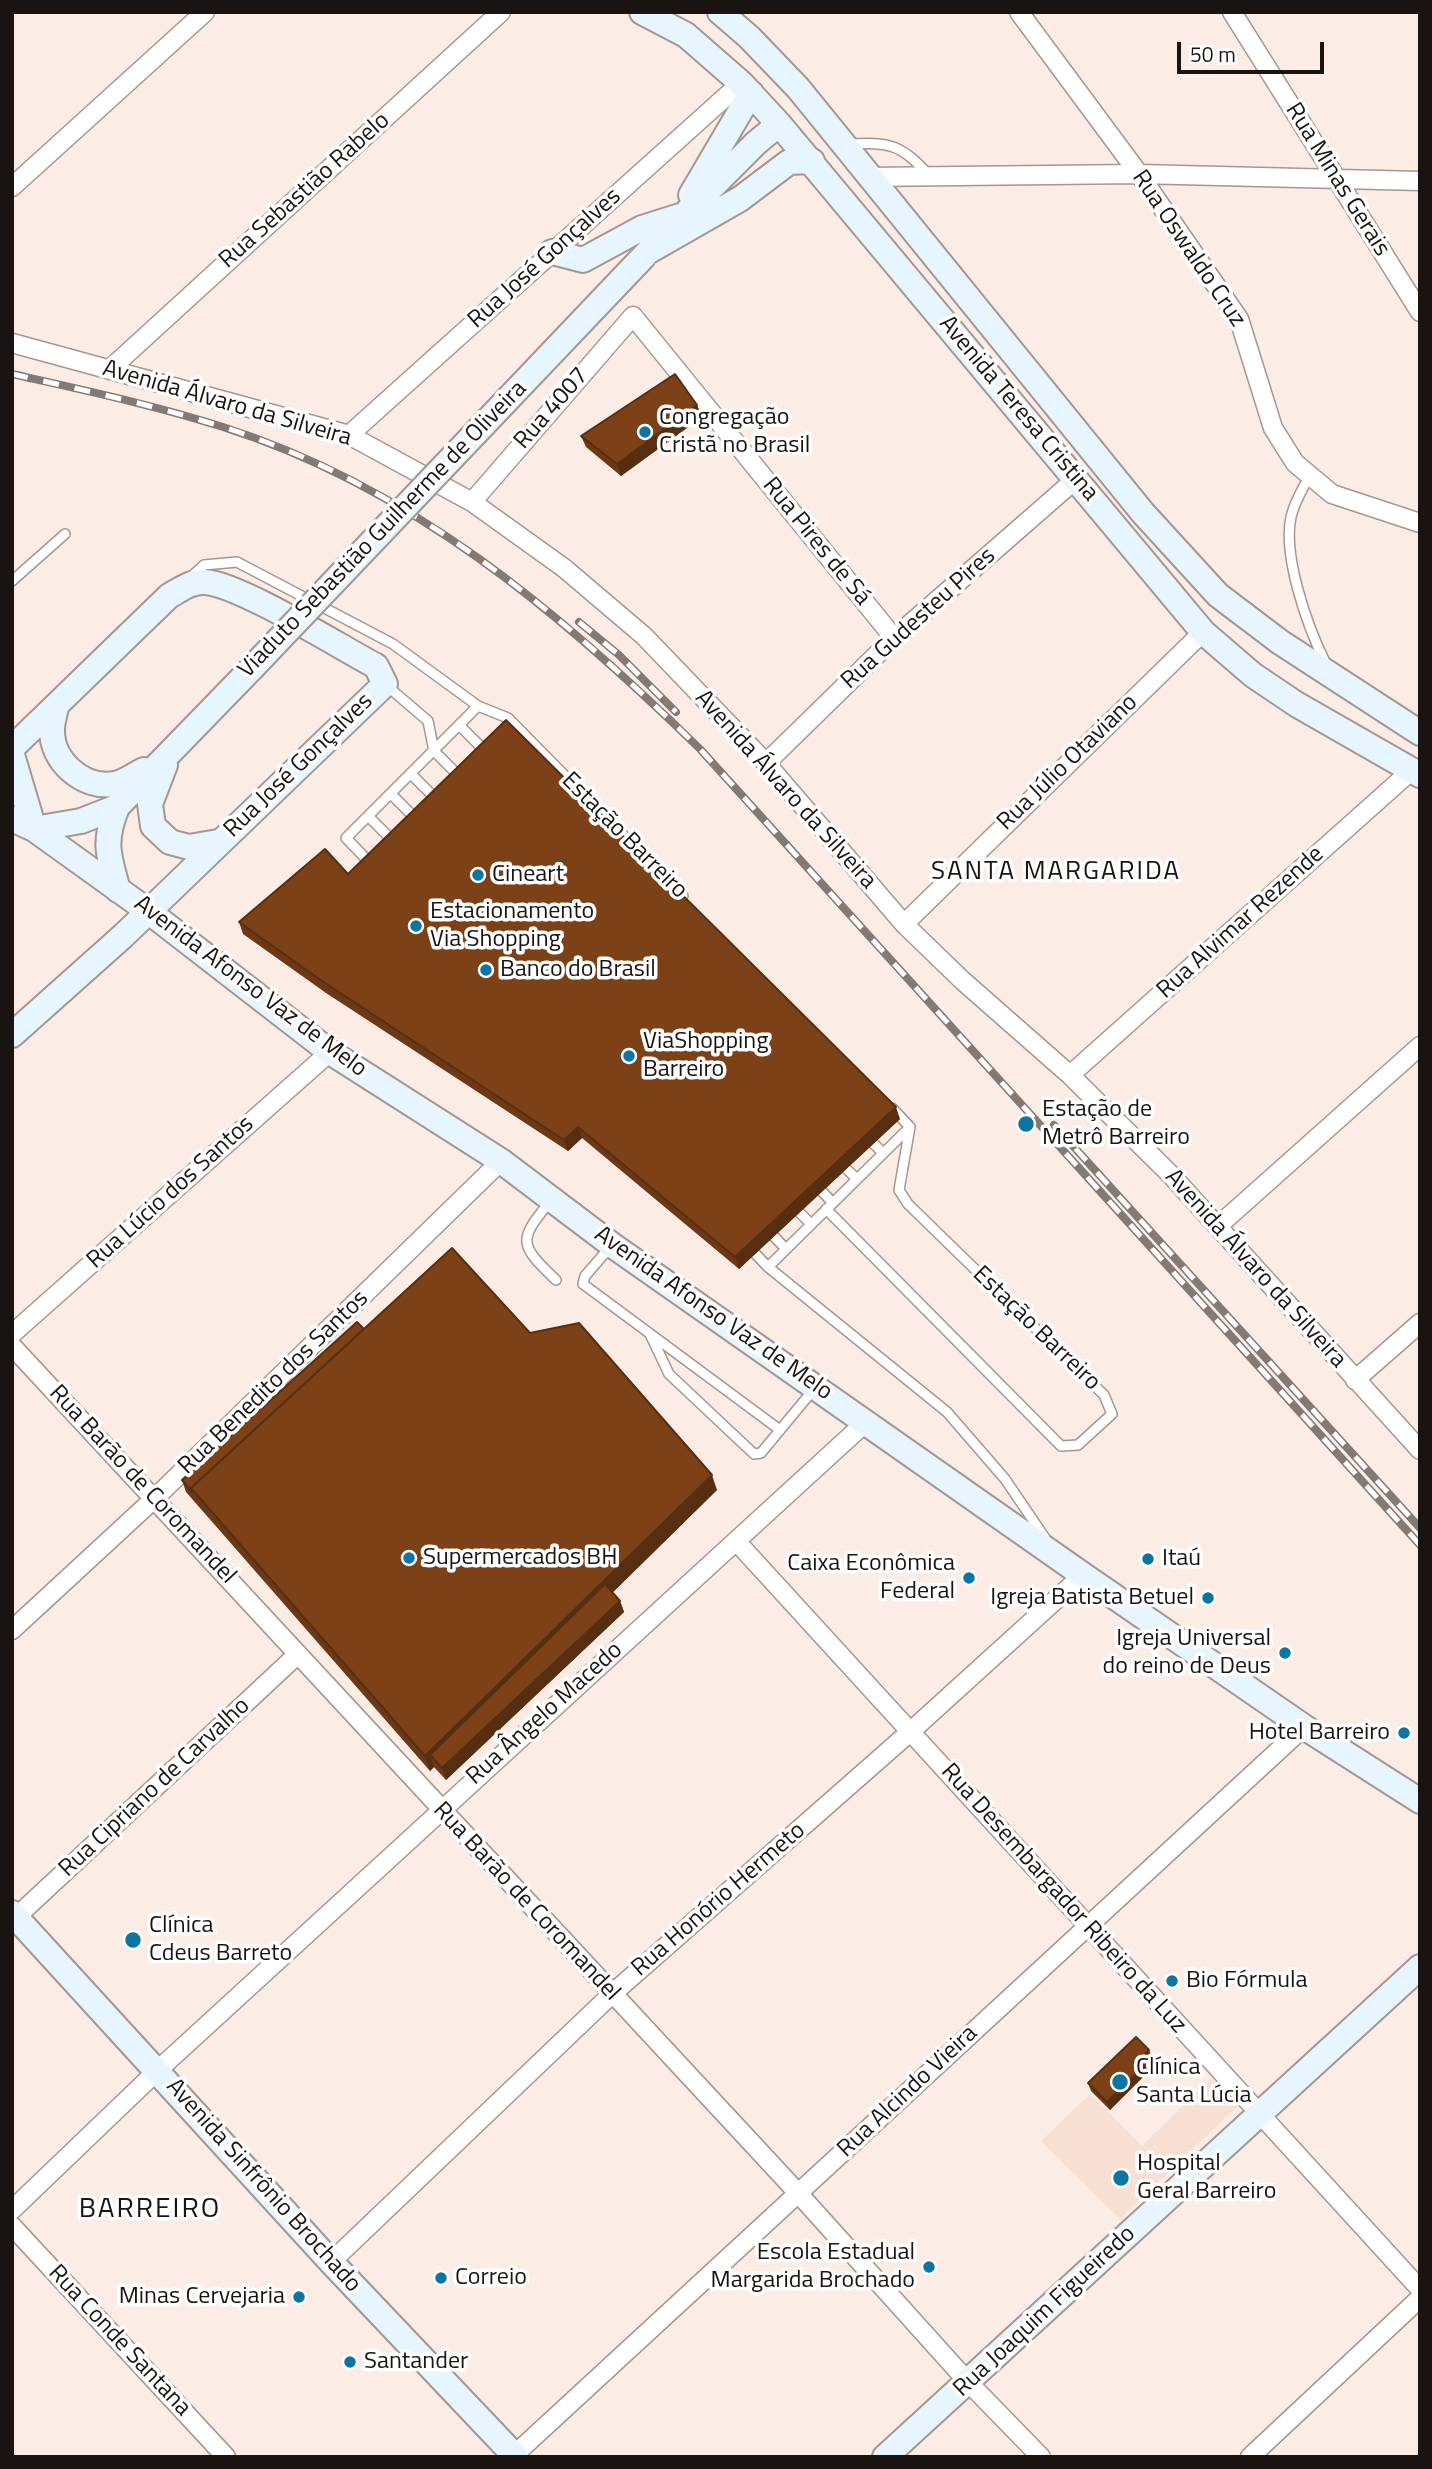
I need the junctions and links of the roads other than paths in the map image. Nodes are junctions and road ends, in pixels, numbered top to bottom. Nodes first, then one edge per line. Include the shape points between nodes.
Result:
1 (205, 12) edge
2 (501, 12) edge
3 (642, 12) edge
4 (720, 12) edge
5 (1019, 12) edge
6 (1232, 12) edge
7 (746, 88) junction
8 (779, 124) junction
9 (842, 144) junction
10 (812, 161) junction
11 (1139, 174) junction
12 (930, 176) junction
13 (867, 177) junction
14 (1337, 180) junction
15 (1420, 181) edge
16 (12, 187) edge
17 (685, 211) junction
18 (552, 252) junction
19 (647, 253) junction
20 (1420, 312) edge
21 (633, 316) joint
22 (12, 344) edge
23 (109, 370) junction
24 (349, 435) junction
25 (1310, 475) junction
26 (1076, 479) junction
27 (472, 502) junction
28 (1420, 523) edge
29 (65, 534) dead end
30 (12, 582) edge
31 (169, 596) junction
32 (1203, 632) junction
33 (894, 638) junction
34 (1331, 675) junction
35 (385, 684) junction
36 (478, 706) junction
37 (56, 707) junction
38 (459, 725) junction
39 (1420, 733) edge
40 (12, 748) edge
41 (434, 751) junction
42 (12, 755) edge
43 (169, 757) junction
44 (766, 763) junction
45 (499, 765) edge
46 (1416, 773) edge
47 (411, 774) junction
48 (474, 790) edge
49 (391, 794) junction
50 (117, 807) junction
51 (450, 814) edge
52 (368, 816) junction
53 (23, 824) edge
54 (430, 834) edge
55 (218, 842) junction
56 (406, 855) edge
57 (384, 877) edge
58 (118, 890) junction
59 (688, 901) edge
60 (148, 911) junction
61 (904, 924) junction
62 (12, 1035) edge
63 (1420, 1046) edge
64 (330, 1052) junction
65 (1070, 1075) junction
66 (881, 1097) edge
67 (910, 1127) junction
68 (863, 1133) edge
69 (827, 1150) edge
70 (883, 1153) junction
71 (501, 1161) junction
72 (804, 1173) edge
73 (856, 1180) junction
74 (781, 1194) edge
75 (552, 1199) junction
76 (830, 1206) junction
77 (758, 1219) edge
78 (810, 1223) junction
79 (1219, 1226) junction
80 (740, 1238) edge
81 (612, 1245) junction
82 (786, 1249) junction
83 (768, 1267) junction
84 (556, 1280) dead end
85 (1420, 1323) edge
86 (649, 1332) junction
87 (12, 1334) edge
88 (12, 1346) edge
89 (1355, 1380) junction
90 (816, 1386) junction
91 (866, 1422) junction
92 (780, 1430) junction
93 (1420, 1450) edge
94 (155, 1498) junction
95 (736, 1541) junction
96 (1058, 1557) junction
97 (1083, 1575) junction
98 (12, 1630) edge
99 (298, 1654) junction
100 (1304, 1727) junction
101 (910, 1732) junction
102 (1420, 1801) edge
103 (441, 1810) junction
104 (13, 1917) edge
105 (1088, 1926) junction
106 (1420, 1967) edge
107 (612, 1994) junction
108 (158, 2070) junction
109 (1260, 2114) junction
110 (798, 2193) junction
111 (12, 2210) edge
112 (12, 2226) edge
113 (331, 2262) junction
114 (1420, 2289) edge
115 (1420, 2298) edge
116 (968, 2382) junction
117 (514, 2456) edge
118 (226, 2457) edge
119 (886, 2457) edge
120 (1041, 2457) edge
121 (1250, 2457) edge

1 - 16 street
2 - 23 street, Rua Sebastião Rabelo
3 - 7 main road, Avenida Teresa Cristina via 686,35
4 - 9 main road, Avenida Teresa Cristina via 798,88
5 - 11 street, Rua Oswaldo Cruz
6 - 14 street, Rua Minas Gerais
7 - 8 main road, Avenida Teresa Cristina
7 - 17 main road
7 - 18 street, Rua José Gonçalves
8 - 10 main road, Avenida Teresa Cristina
8 - 13 main road via 799,124 844,170
8 - 17 main road, Viaduto Sebastião Guilherme de Oliveira
9 - 12 lane via 886,142 911,156
9 - 13 main road, Avenida Teresa Cristina
10 - 19 main road, Viaduto Sebastião Guilherme de Oliveira via 789,162 740,199
10 - 26 main road, Avenida Teresa Cristina
11 - 12 street
11 - 14 street
11 - 25 street, Rua Oswaldo Cruz via 1239,319 1273,428 1295,463
12 - 13 street
13 - 34 main road, Avenida Teresa Cristina via 1143,513 1209,584 1280,642
14 - 15 street
14 - 20 street, Rua Minas Gerais
17 - 18 main road via 583,260
17 - 19 main road, Viaduto Sebastião Guilherme de Oliveira
18 - 24 street, Rua José Gonçalves
19 - 43 main road, Viaduto Sebastião Guilherme de Oliveira, bridge
21 - 27 street, Rua 4007
21 - 33 street, Rua Pires de Sá
22 - 23 street, Avenida Álvaro da Silveira
23 - 24 street, Avenida Álvaro da Silveira
24 - 27 street, Avenida Álvaro da Silveira
25 - 28 street, Rua Oswaldo Cruz via 1332,494
25 - 34 lane via 1292,511 1289,546 1303,603
26 - 32 main road, Avenida Teresa Cristina
26 - 33 street, Rua Gudesteu Pires
27 - 44 street, Avenida Álvaro da Silveira via 564,568 645,636
29 - 30 lane
31 - 35 main road, Rua José Gonçalves via 204,582 232,589 376,666
31 - 36 lane, Estação Barreiro via 204,565 237,562 393,645
31 - 37 main road, Rua José Gonçalves
32 - 46 main road, Avenida Teresa Cristina via 1296,704
32 - 61 street, Rua Júlio Otaviano
33 - 44 street, Rua Gudesteu Pires
34 - 39 main road, Avenida Teresa Cristina
35 - 41 lane via 428,721
35 - 55 main road, Rua José Gonçalves
36 - 38 lane
36 - 59 lane, Estação Barreiro via 508,718
37 - 40 main road, Rua José Gonçalves
37 - 43 main road via 52,731 57,754 71,772 92,783 116,784
38 - 41 lane
38 - 45 lane
41 - 47 lane
41 - 48 lane
42 - 53 main road
43 - 50 main road, Viaduto Sebastião Guilherme de Oliveira
43 - 55 main road via 150,804 153,826 170,842 188,847
44 - 61 street, Avenida Álvaro da Silveira
46 - 65 street, Rua Alvimar Rezende
47 - 49 lane
47 - 51 lane
49 - 52 lane
49 - 54 lane
50 - 53 main road, Viaduto Sebastião Guilherme de Oliveira via 81,821
50 - 58 main road, Viaduto Sebastião Guilherme de Oliveira via 107,833 107,851
52 - 56 lane
52 - 57 lane via 346,838
53 - 58 main road, Avenida Afonso Vaz de Melo
55 - 60 main road, Rua José Gonçalves
58 - 60 main road, Avenida Afonso Vaz de Melo
60 - 62 main road, Rua José Gonçalves
60 - 64 main road, Avenida Afonso Vaz de Melo
61 - 65 street, Avenida Álvaro da Silveira
63 - 79 street
64 - 71 main road, Avenida Afonso Vaz de Melo
64 - 87 street, Rua Lúcio dos Santos
65 - 79 street, Avenida Álvaro da Silveira
66 - 67 lane
67 - 70 lane
67 - 76 lane, Estação Barreiro via 899,1190 908,1204 1104,1395 1112,1414 1078,1444 1061,1446
68 - 70 lane
69 - 73 lane
70 - 73 lane
71 - 75 main road, Avenida Afonso Vaz de Melo
71 - 94 street, Rua Benedito dos Santos
72 - 76 lane, Estação Barreiro
73 - 76 lane
74 - 78 lane
75 - 81 main road, Avenida Afonso Vaz de Melo
75 - 84 lane via 526,1231 535,1259
76 - 78 lane
77 - 82 lane
78 - 82 lane
79 - 89 street, Avenida Álvaro da Silveira
80 - 83 lane
81 - 86 lane via 583,1284
81 - 90 main road, Avenida Afonso Vaz de Melo
82 - 83 lane
83 - 96 lane via 947,1412 1005,1479
85 - 89 street
86 - 92 lane
86 - 92 lane via 670,1374 754,1454 761,1453
88 - 94 street, Rua Barão de Coromandel
89 - 93 street, Avenida Álvaro da Silveira
90 - 91 main road, Avenida Afonso Vaz de Melo
90 - 92 lane
91 - 95 street, Rua Ângelo Macedo
91 - 96 main road, Avenida Afonso Vaz de Melo
94 - 98 street, Rua Benedito dos Santos
94 - 99 street, Rua Barão de Coromandel
95 - 101 street, Rua Desembargador Ribeiro da Luz
95 - 103 street, Rua Ângelo Macedo
96 - 97 main road, Avenida Afonso Vaz de Melo
97 - 100 main road, Avenida Afonso Vaz de Melo
97 - 101 street, Rua Honório Hermeto
99 - 103 street, Rua Barão de Coromandel
99 - 104 street, Rua Cipriano de Carvalho
100 - 102 main road, Avenida Afonso Vaz de Melo
100 - 105 street, Rua Alcindo Vieira
101 - 105 street, Rua Desembargador Ribeiro da Luz
101 - 107 street, Rua Honório Hermeto
103 - 107 street, Rua Barão de Coromandel
103 - 108 street, Rua Ângelo Macedo
104 - 108 main road, Avenida Sinfrônio Brochado
105 - 109 street, Rua Desembargador Ribeiro da Luz
105 - 110 street, Rua Alcindo Vieira
106 - 109 main road, Rua Joaquim Figueiredo
107 - 110 street, Rua Barão de Coromandel
107 - 113 street, Rua Honório Hermeto
108 - 111 street, Rua Ângelo Macedo
108 - 113 main road, Avenida Sinfrônio Brochado
109 - 114 street, Rua Desembargador Ribeiro da Luz
109 - 116 main road, Rua Joaquim Figueiredo
110 - 116 street, Rua Barão de Coromandel
110 - 117 street, Rua Alcindo Vieira
112 - 118 street, Rua Conde Santana
113 - 117 main road, Avenida Sinfrônio Brochado
115 - 121 street
116 - 119 main road, Rua Joaquim Figueiredo
116 - 120 street, Rua Barão de Coromandel

